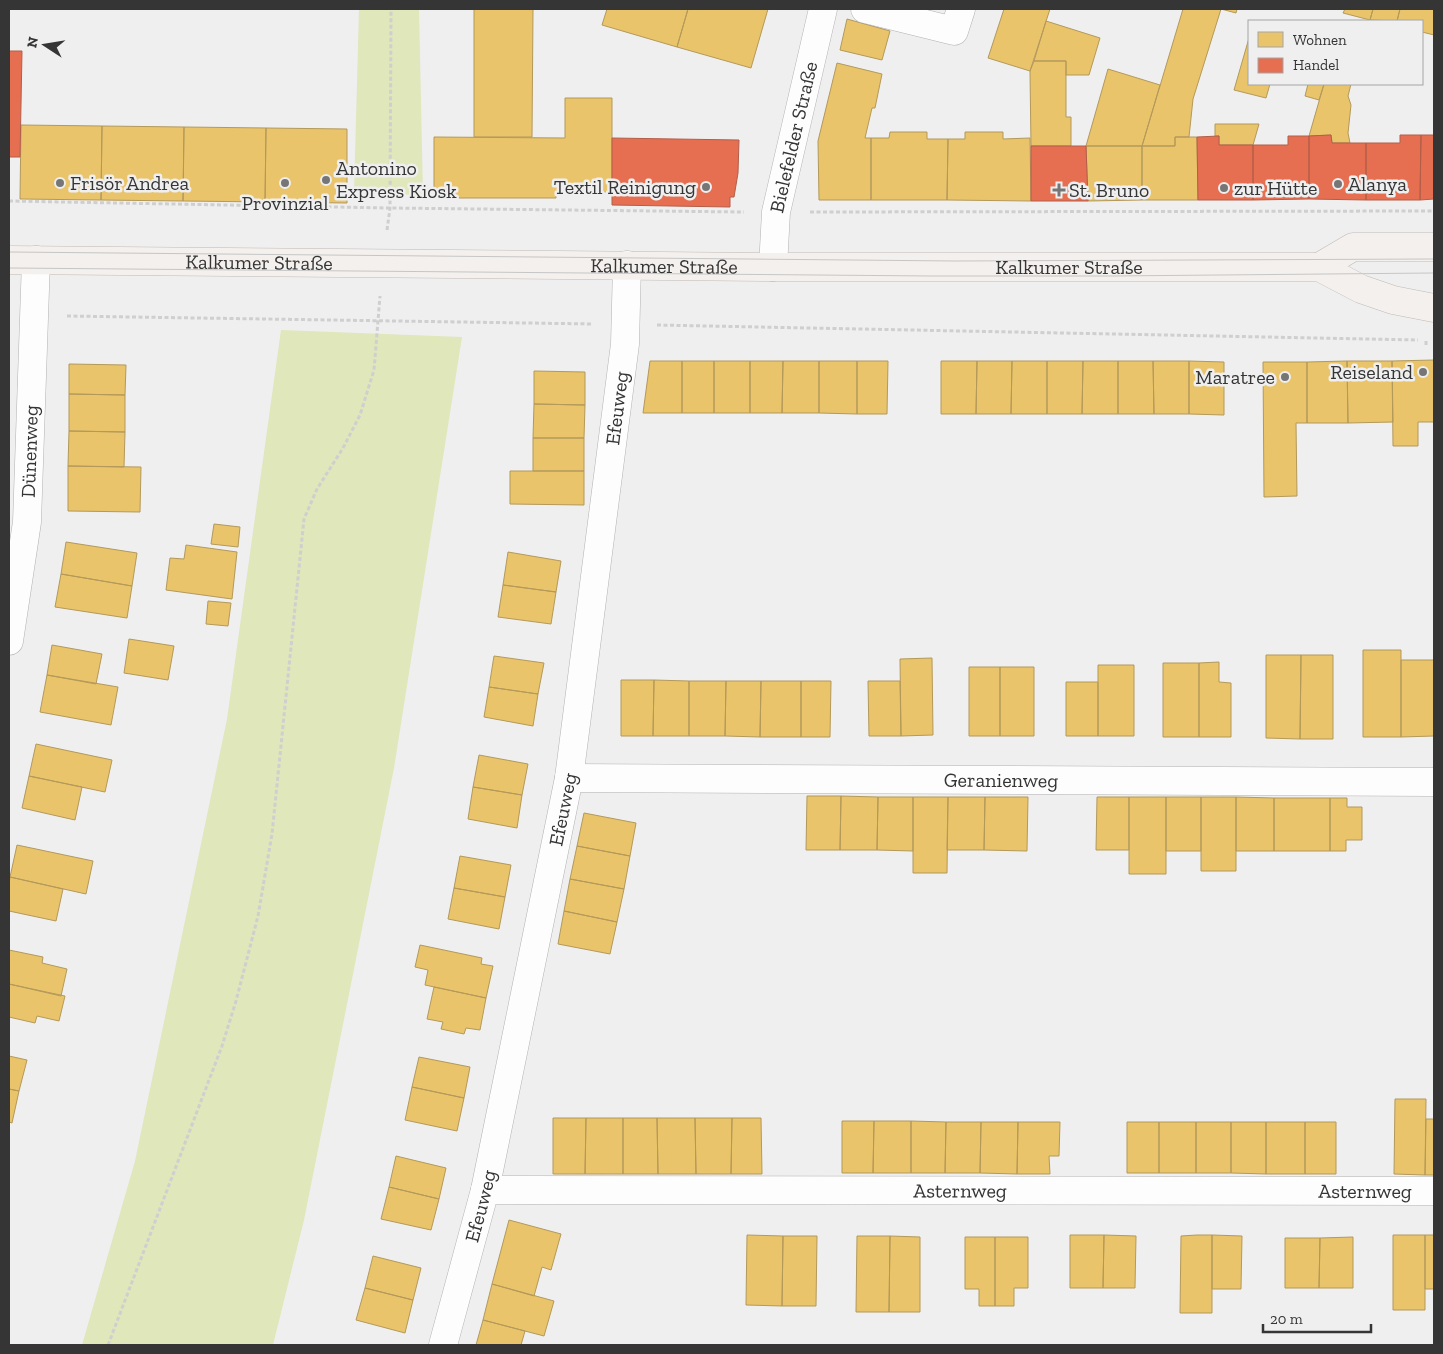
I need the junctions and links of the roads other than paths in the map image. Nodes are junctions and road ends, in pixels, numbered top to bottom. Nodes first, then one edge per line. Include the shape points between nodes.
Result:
1 (823, 9) edge
2 (865, 9) edge
3 (961, 9) edge
4 (1434, 247) edge
5 (9, 260) edge
6 (36, 260) junction
7 (627, 265) junction
8 (773, 267) junction
9 (1319, 267) junction
10 (1434, 308) edge
11 (9, 641) edge
12 (569, 778) junction
13 (1434, 782) edge
14 (485, 1190) junction
15 (1434, 1191) edge
16 (443, 1345) edge

1 - 8 street, Bielefelder Straße via 776,212
2 - 3 street via 954,31
4 - 9 main road via 1353,247
5 - 6 main road, Kalkumer Straße
6 - 7 main road, Kalkumer Straße
6 - 11 street, Dünenweg via 27,522
7 - 8 main road, Kalkumer Straße
7 - 12 street, Efeuweg via 625,344
8 - 9 main road, Kalkumer Straße
9 - 10 main road, Kalkumer Straße via 1361,290
12 - 13 street, Geranienweg
12 - 14 street, Efeuweg
14 - 15 street, Asternweg
14 - 16 street, Efeuweg

